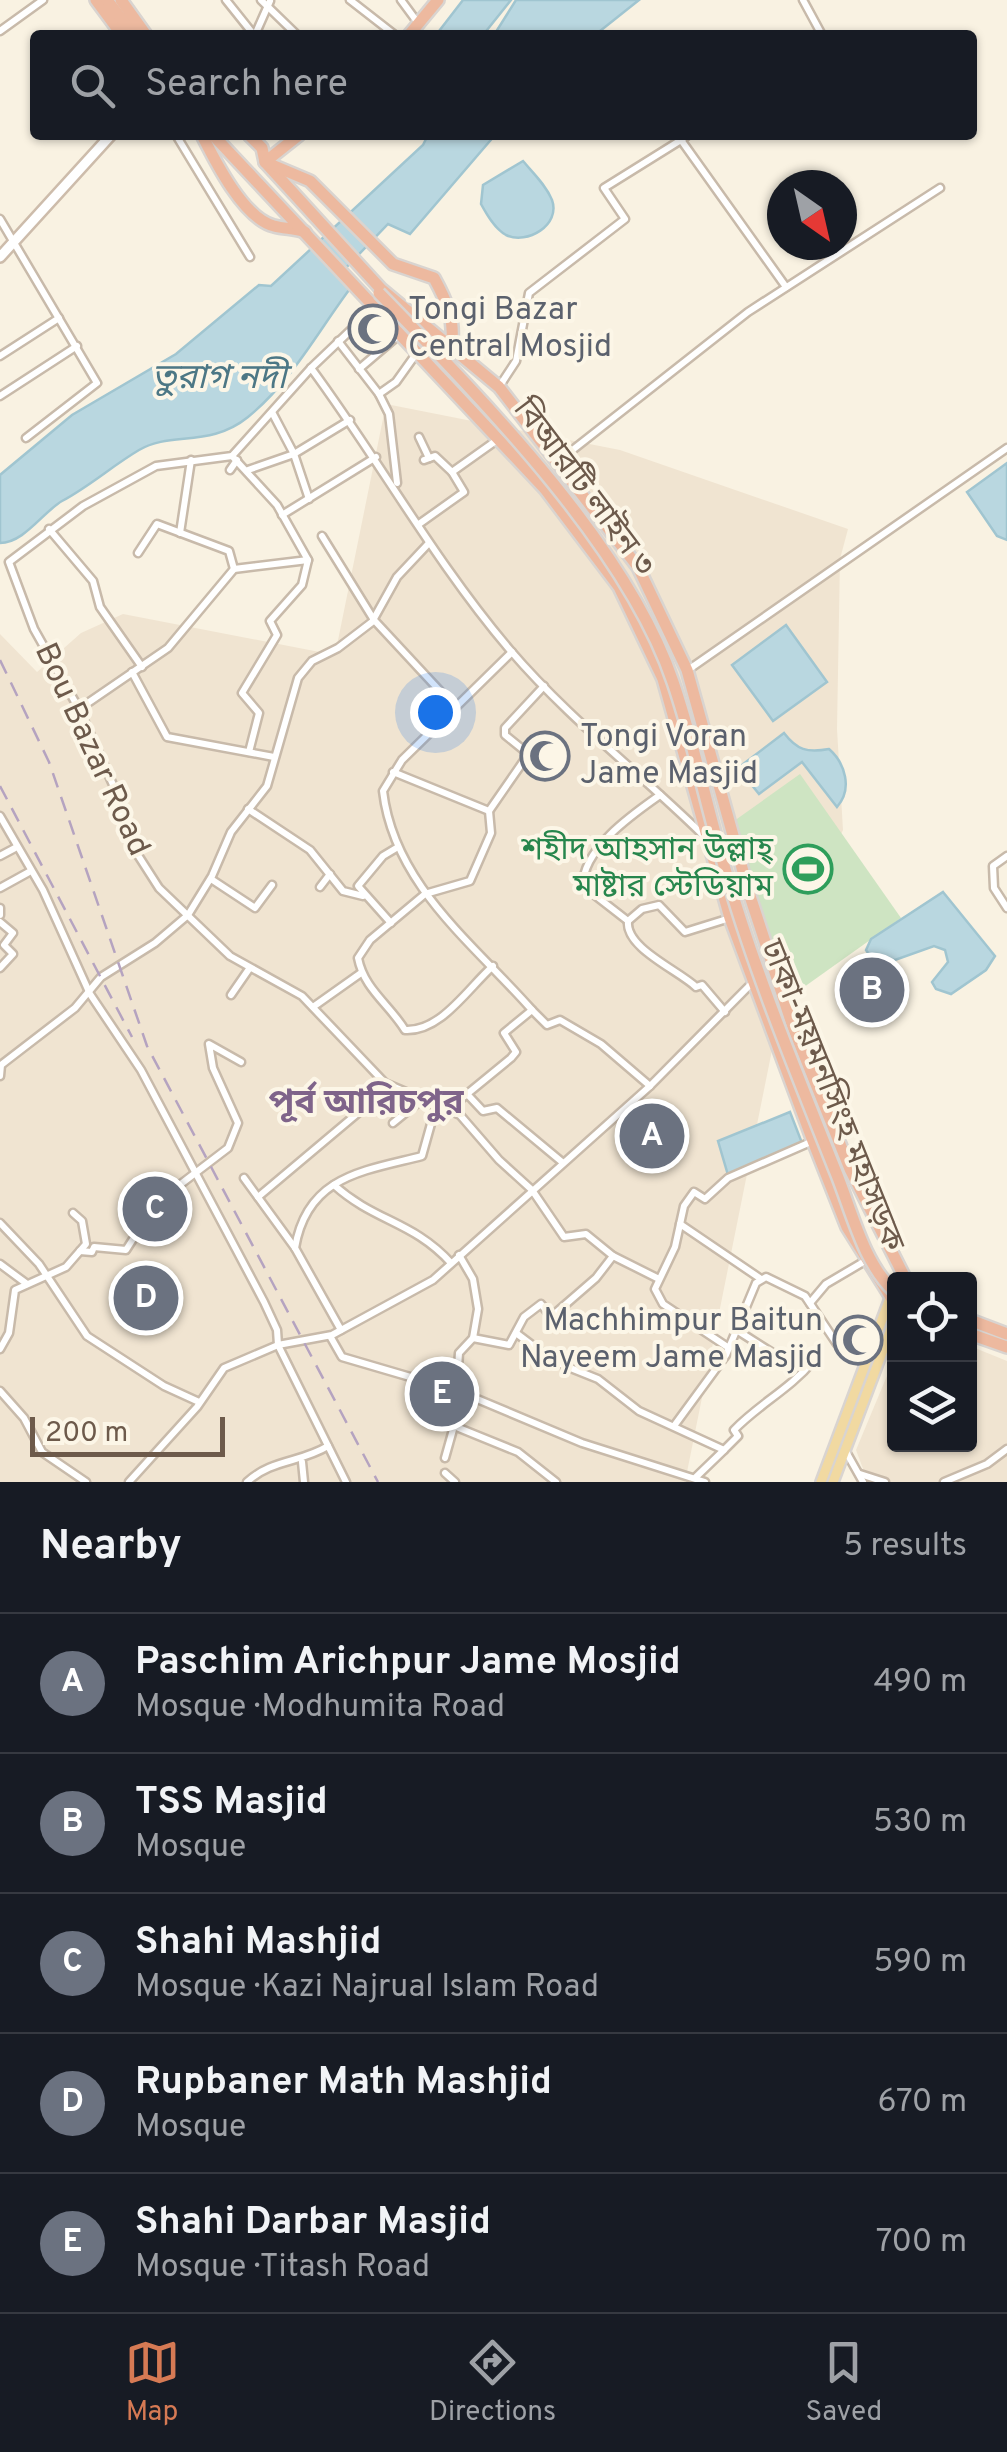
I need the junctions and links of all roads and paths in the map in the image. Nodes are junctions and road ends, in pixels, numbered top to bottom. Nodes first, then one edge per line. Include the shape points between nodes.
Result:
1 (44, 0) edge
2 (96, 0) edge
3 (107, 0) edge
4 (122, 0) edge
5 (226, 0) edge
6 (350, 0) edge
7 (401, 0) edge
8 (438, 0) edge
9 (804, 0) edge
10 (266, 3) edge
11 (418, 24) junction
12 (118, 30) edge
13 (130, 30) edge
14 (143, 30) edge
15 (250, 30) edge
16 (256, 30) edge
17 (292, 30) edge
18 (389, 30) edge
19 (413, 30) edge
20 (819, 30) edge
21 (0, 31) edge
22 (106, 140) edge
23 (179, 140) edge
24 (205, 140) edge
25 (218, 140) edge
26 (229, 140) edge
27 (258, 140) edge
28 (291, 140) edge
29 (680, 140) edge
30 (687, 140) edge
31 (265, 162) junction
32 (940, 188) dead end
33 (0, 218) edge
34 (316, 230) junction
35 (14, 240) junction
36 (0, 257) edge
37 (250, 257) dead end
38 (786, 287) junction
39 (373, 302) junction
40 (59, 318) junction
41 (401, 334) junction
42 (338, 341) junction
43 (78, 346) junction
44 (451, 346) junction
45 (417, 353) junction
46 (0, 356) edge
47 (311, 368) junction
48 (359, 369) junction
49 (498, 386) junction
50 (379, 394) junction
51 (0, 396) edge
52 (274, 414) junction
53 (350, 420) junction
54 (419, 437) dead end
55 (26, 438) dead end
56 (498, 439) junction
57 (1007, 448) edge
58 (294, 454) junction
59 (234, 458) junction
60 (376, 458) junction
61 (191, 460) junction
62 (554, 464) junction
63 (230, 470) dead end
64 (248, 470) junction
65 (452, 472) junction
66 (397, 488) junction
67 (309, 499) junction
68 (282, 515) junction
69 (419, 524) junction
70 (49, 529) junction
71 (180, 533) junction
72 (322, 536) dead end
73 (430, 542) junction
74 (138, 553) dead end
75 (308, 560) junction
76 (234, 568) junction
77 (374, 620) junction
78 (512, 652) junction
79 (142, 667) junction
80 (687, 670) junction
81 (132, 672) junction
82 (544, 686) junction
83 (453, 705) junction
84 (79, 710) junction
85 (249, 752) junction
86 (274, 758) junction
87 (393, 772) junction
88 (660, 795) junction
89 (248, 809) junction
90 (489, 811) junction
91 (0, 816) edge
92 (712, 839) junction
93 (398, 847) junction
94 (15, 848) junction
95 (739, 852) junction
96 (0, 856) edge
97 (1007, 856) edge
98 (29, 872) junction
99 (330, 874) junction
100 (210, 879) junction
101 (272, 885) dead end
102 (320, 886) dead end
103 (0, 888) edge
104 (425, 894) junction
105 (363, 896) junction
106 (1007, 908) edge
107 (188, 914) junction
108 (0, 915) edge
109 (730, 918) junction
110 (628, 921) junction
111 (391, 923) junction
112 (493, 966) junction
113 (0, 968) edge
114 (249, 969) junction
115 (361, 973) junction
116 (753, 982) junction
117 (90, 994) junction
118 (231, 995) dead end
119 (313, 1007) junction
120 (532, 1010) junction
121 (725, 1012) junction
122 (240, 1062) dead end
123 (1, 1064) edge
124 (0, 1076) edge
125 (390, 1086) junction
126 (650, 1086) junction
127 (468, 1095) junction
128 (422, 1101) junction
129 (436, 1106) junction
130 (450, 1108) junction
131 (393, 1124) dead end
132 (813, 1141) junction
133 (562, 1162) junction
134 (197, 1174) junction
135 (244, 1178) dead end
136 (334, 1185) junction
137 (532, 1190) junction
138 (258, 1197) junction
139 (73, 1213) dead end
140 (0, 1223) edge
141 (680, 1224) junction
142 (296, 1248) junction
143 (80, 1251) junction
144 (459, 1255) junction
145 (613, 1256) junction
146 (865, 1261) junction
147 (0, 1264) edge
148 (451, 1264) junction
149 (900, 1272) edge
150 (48, 1276) junction
151 (762, 1279) junction
152 (659, 1280) junction
153 (887, 1284) edge
154 (28, 1285) junction
155 (887, 1288) edge
156 (810, 1303) junction
157 (887, 1309) edge
158 (977, 1323) edge
159 (342, 1330) junction
160 (738, 1331) junction
161 (516, 1333) junction
162 (1007, 1334) edge
163 (330, 1336) junction
164 (977, 1336) edge
165 (473, 1338) junction
166 (887, 1339) edge
167 (977, 1344) edge
168 (278, 1345) junction
169 (1007, 1347) edge
170 (729, 1348) junction
171 (0, 1349) edge
172 (869, 1350) junction
173 (1007, 1355) edge
174 (766, 1356) dead end
175 (814, 1362) dead end
176 (0, 1391) edge
177 (458, 1392) junction
178 (200, 1402) junction
179 (454, 1426) junction
180 (674, 1426) junction
181 (328, 1446) junction
182 (1007, 1449) edge
183 (724, 1450) junction
184 (845, 1450) junction
185 (445, 1458) dead end
186 (302, 1462) junction
187 (445, 1473) dead end
188 (858, 1474) junction
189 (695, 1478) junction
190 (86, 1482) edge
191 (129, 1482) edge
192 (246, 1482) edge
193 (304, 1482) edge
194 (346, 1482) edge
195 (455, 1482) edge
196 (556, 1482) edge
197 (706, 1482) edge
198 (820, 1482) edge
199 (833, 1482) edge
200 (863, 1482) edge
201 (885, 1482) edge
202 (944, 1482) edge

1 - 21 street
2 - 12 highway
3 - 13 highway
4 - 14 highway
5 - 15 street
6 - 18 street
7 - 11 street
8 - 11 highway
9 - 20 street
10 - 16 street
10 - 17 street
11 - 19 highway
22 - 35 main road
23 - 37 street
24 - 34 highway via 228,183 258,216 272,226
25 - 34 highway
26 - 34 highway, বিআরটি লাইন ৩
27 - 31 highway
28 - 31 highway
29 - 49 street via 604,188 625,218 530,292 516,361
30 - 38 street
31 - 34 highway
31 - 44 highway via 310,181 393,264 434,278 448,304
32 - 38 street
33 - 35 street
34 - 39 highway
34 - 44 highway, ঢাকা-ময়মনসিংহ মহাসড়ক
34 - 92 highway, বিআরটি লাইন ৩, bridge via 487,408 604,550 674,682
35 - 36 main road
35 - 40 street
38 - 62 street
39 - 41 highway
39 - 42 street
40 - 43 street
40 - 46 street
41 - 45 highway
41 - 48 street
42 - 47 street
42 - 48 street
43 - 51 street
43 - 55 street via 98,383
44 - 49 highway, ঢাকা-ময়মনসিংহ মহাসড়ক
45 - 50 street
45 - 56 highway
47 - 52 street
47 - 53 street
48 - 50 street
49 - 62 highway, ঢাকা-ময়মনসিংহ মহাসড়ক
50 - 66 street via 394,431
52 - 58 street
52 - 59 street
53 - 58 street
53 - 60 street
54 - 65 street via 427,459 434,456
56 - 65 street
56 - 92 highway via 578,531 628,602 664,679
57 - 80 street
58 - 64 street
58 - 67 street
59 - 61 street
59 - 63 street
59 - 64 street
60 - 66 street
60 - 67 street
61 - 70 street via 156,466
61 - 71 street
62 - 80 highway, ঢাকা-ময়মনসিংহ মহাসড়ক via 621,540
64 - 68 street
65 - 69 street via 464,492
66 - 69 street
67 - 68 street
68 - 75 street
69 - 73 street
70 - 79 street via 93,581 100,607
70 - 84 street, Bou Bazar Road via 9,562 34,629
71 - 74 street via 157,524
71 - 76 street via 228,551
72 - 77 street
73 - 77 street via 397,577
73 - 78 street
75 - 76 street
75 - 85 street via 302,585 270,622 278,634 242,694 260,714
76 - 79 street via 168,648
77 - 83 street
77 - 86 street via 312,661 298,678
78 - 82 street
78 - 83 street
79 - 81 street
80 - 95 highway, ঢাকা-ময়মনসিংহ মহাসড়ক
81 - 84 street
81 - 85 street via 167,737
82 - 88 street
82 - 90 street via 505,728 526,759
83 - 87 street
84 - 107 street, Bou Bazar Road via 114,787 127,838 159,888
85 - 86 street
86 - 89 street via 266,786
87 - 90 street
87 - 93 street via 383,791
88 - 92 street
88 - 110 street via 612,834 584,875 583,886
89 - 99 street via 310,850
89 - 100 street
90 - 104 street via 491,833 470,881
91 - 94 street
92 - 95 street
92 - 109 highway, ঢাকা-ময়মনসিংহ মহাসড়ক, bridge
92 - 153 highway, বিআরটি লাইন ৩, bridge via 792,1062
93 - 104 street
93 - 105 street via 358,886
94 - 96 street
94 - 98 street
95 - 149 highway, ঢাকা-ময়মনসিংহ মহাসড়ক via 794,1027 850,1169
97 - 106 street via 994,866 994,888
98 - 103 street
98 - 117 street
99 - 102 street
99 - 105 street via 344,891
100 - 101 street via 255,908
100 - 107 street
104 - 111 street
104 - 112 street
105 - 111 street
107 - 114 street, Bou Bazar Road
107 - 117 street via 100,977
108 - 113 street via 13,933 4,945 12,954
109 - 110 street via 685,932 659,905
109 - 116 highway, ঢাকা-ময়মনসিংহ মহাসড়ক
110 - 121 street via 630,935 646,952 702,985
111 - 115 street via 358,958
112 - 115 street via 440,1020 416,1031 405,1030
112 - 120 street
114 - 118 street
114 - 119 street, Bou Bazar Road
115 - 119 street
116 - 121 street
116 - 132 highway, ঢাকা-ময়মনসিংহ মহাসড়ক
117 - 123 street
117 - 134 street via 141,1070
119 - 125 street, Bou Bazar Road
120 - 126 street via 547,1024 560,1020 600,1044
120 - 127 street via 504,1033 516,1052
121 - 126 street
122 - 134 street via 208,1044 238,1123 228,1148
123 - 124 street
125 - 128 street
125 - 138 street
126 - 133 street
127 - 130 street
127 - 133 street via 483,1111 497,1108
128 - 129 street
128 - 131 street
129 - 130 street
129 - 136 street via 422,1156 373,1166
130 - 137 street
132 - 141 street via 728,1178 705,1199 694,1192
132 - 146 highway, ঢাকা-ময়মনসিংহ মহাসড়ক
133 - 137 street
134 - 143 street via 156,1203 126,1250
134 - 168 street via 264,1302
135 - 138 street
136 - 142 street via 300,1223
136 - 148 street via 376,1216 430,1240
137 - 144 street
137 - 145 street via 564,1237 586,1234
138 - 142 street
139 - 143 street via 86,1232
140 - 150 street
141 - 151 street
141 - 152 street
142 - 159 street
143 - 150 street
144 - 148 street
144 - 165 street via 476,1295
145 - 152 street
145 - 161 street via 574,1300 551,1317 542,1304 524,1316
146 - 155 highway, ঢাকা-ময়মনসিংহ মহাসড়ক
146 - 156 street via 826,1284
147 - 154 street
148 - 159 street via 403,1300
150 - 154 street
150 - 178 street via 87,1336
151 - 156 street via 774,1278
151 - 160 street
152 - 170 street via 655,1289 662,1304
154 - 171 street via 13,1292 9,1333
156 - 172 street via 837,1344
157 - 172 main road
158 - 162 highway
159 - 163 street
160 - 170 street
160 - 174 street via 771,1352
161 - 165 street via 509,1345
161 - 180 street
163 - 168 street
163 - 177 street via 342,1356
164 - 169 highway
165 - 177 street via 459,1353
166 - 184 main road
167 - 173 highway
168 - 178 street via 224,1368
168 - 181 street
170 - 180 street
172 - 198 main road
175 - 183 street via 748,1416
176 - 190 street via 42,1452
177 - 179 street
177 - 189 street via 582,1444
178 - 191 street
179 - 185 street
179 - 196 street via 518,1452
180 - 183 street
181 - 186 street
181 - 194 street
182 - 202 street
183 - 189 street
184 - 188 street
184 - 199 main road
186 - 192 street via 276,1462
186 - 193 street
187 - 195 street
188 - 200 street
188 - 201 street
189 - 197 street

